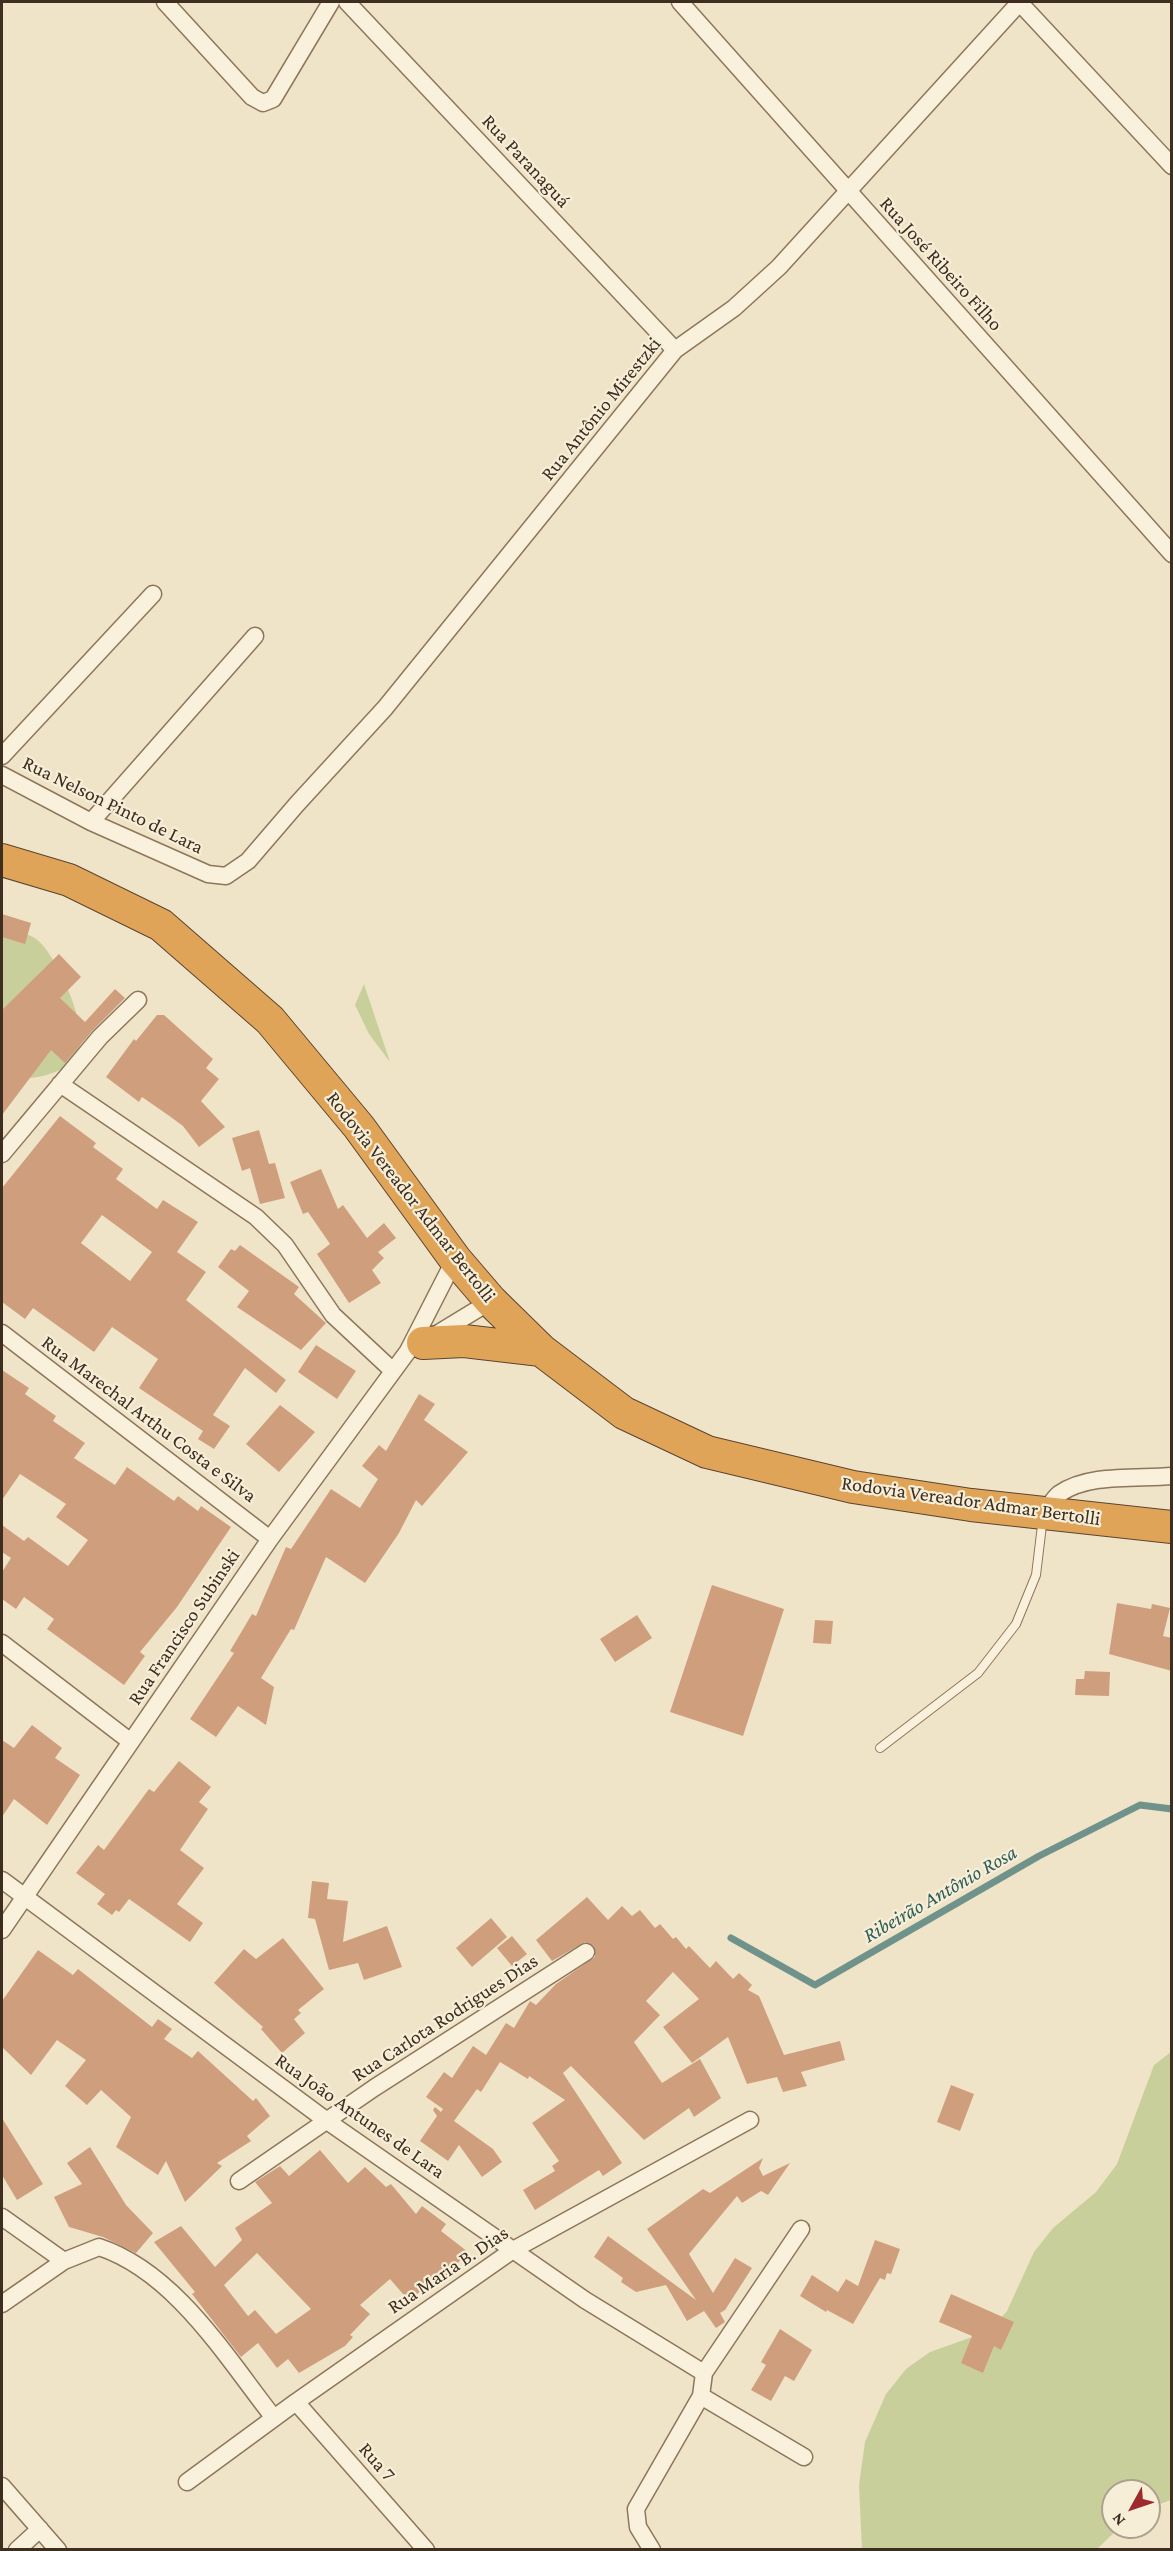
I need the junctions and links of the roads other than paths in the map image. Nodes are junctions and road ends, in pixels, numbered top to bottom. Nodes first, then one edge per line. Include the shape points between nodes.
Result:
1 (165, 2) edge
2 (331, 2) edge
3 (347, 2) edge
4 (680, 2) edge
5 (1020, 2) edge
6 (1172, 166) edge
7 (849, 191) junction
8 (675, 350) junction
9 (1172, 554) edge
10 (153, 594) dead end
11 (255, 636) dead end
12 (385, 708) joint
13 (2, 756) edge
14 (2, 775) edge
15 (91, 822) junction
16 (2, 860) edge
17 (138, 999) dead end
18 (60, 1084) junction
19 (2, 1154) edge
20 (455, 1259) junction
21 (491, 1301) junction
22 (2, 1334) edge
23 (415, 1347) junction
24 (541, 1350) junction
25 (393, 1371) junction
26 (1172, 1476) edge
27 (1044, 1513) junction
28 (1172, 1527) edge
29 (270, 1539) junction
30 (2, 1643) edge
31 (131, 1742) junction
32 (880, 1748) dead end
33 (2, 1880) edge
34 (26, 1897) junction
35 (2, 1930) edge
36 (586, 1952) dead end
37 (750, 2120) dead end
38 (327, 2121) junction
39 (239, 2181) dead end
40 (2, 2217) edge
41 (801, 2229) dead end
42 (513, 2250) junction
43 (64, 2261) junction
44 (2, 2304) edge
45 (704, 2373) junction
46 (701, 2396) junction
47 (296, 2402) junction
48 (274, 2418) junction
49 (804, 2457) dead end
50 (187, 2482) dead end
51 (2, 2486) edge
52 (40, 2529) junction
53 (648, 2548) edge
54 (17, 2550) edge
55 (58, 2550) edge
56 (426, 2550) edge

1 - 2 street via 252,97 263,103 273,99
3 - 8 street, Rua Paranaguá
4 - 7 street, Rua José Ribeiro Filho
5 - 6 street
5 - 7 street, Rua Antônio Mirestzki
7 - 8 street, Rua Antônio Mirestzki via 757,289
7 - 9 street, Rua José Ribeiro Filho
8 - 12 street, Rua Antônio Mirestzki
10 - 13 street
11 - 15 street
12 - 15 street, Rua Nelson Pinto de Lara via 248,861 226,876 208,874
14 - 15 street, Rua Nelson Pinto de Lara
16 - 20 highway, Rodovia Vereador Admar Bertolli via 69,880 161,925 270,1020 359,1127
17 - 18 street
18 - 19 street
18 - 25 street via 256,1217 285,1245 333,1315
20 - 21 highway, Rodovia Vereador Admar Bertolli
20 - 23 street, Rua Francisco Subinski
21 - 23 street, Rua Francisco Subinski
21 - 24 highway, Rodovia Vereador Admar Bertolli
22 - 29 street, Rua Marechal Arthu Costa e Silva
23 - 24 highway via 464,1341
23 - 25 street, Rua Francisco Subinski
24 - 27 highway, Rodovia Vereador Admar Bertolli via 624,1413 707,1452 853,1487
25 - 29 street, Rua Francisco Subinski
26 - 27 street via 1074,1486 1058,1495
27 - 28 highway, Rodovia Vereador Admar Bertolli
27 - 32 lane via 1036,1575 1016,1624 978,1673
29 - 31 street, Rua Francisco Subinski
30 - 31 street
31 - 34 street, Rua Francisco Subinski
33 - 34 street, Rua João Antunes de Lara
34 - 35 street, Rua Francisco Subinski
34 - 38 street, Rua João Antunes de Lara
36 - 38 street, Rua Carlota Rodrigues Dias
37 - 42 street, Rua Maria B. Dias
38 - 39 street, Rua Carlota Rodrigues Dias
38 - 42 street, Rua João Antunes de Lara
40 - 43 street
41 - 45 street
42 - 45 street, Rua João Antunes de Lara via 585,2300
42 - 47 street, Rua Maria B. Dias
43 - 44 street
43 - 48 street via 99,2247 123,2255 161,2281
45 - 46 street
46 - 49 street
46 - 53 street via 636,2509 638,2527
47 - 48 street, Rua Maria B. Dias
47 - 56 street, Rua 7
48 - 50 street, Rua Maria B. Dias
51 - 52 street
52 - 54 street
52 - 55 street

